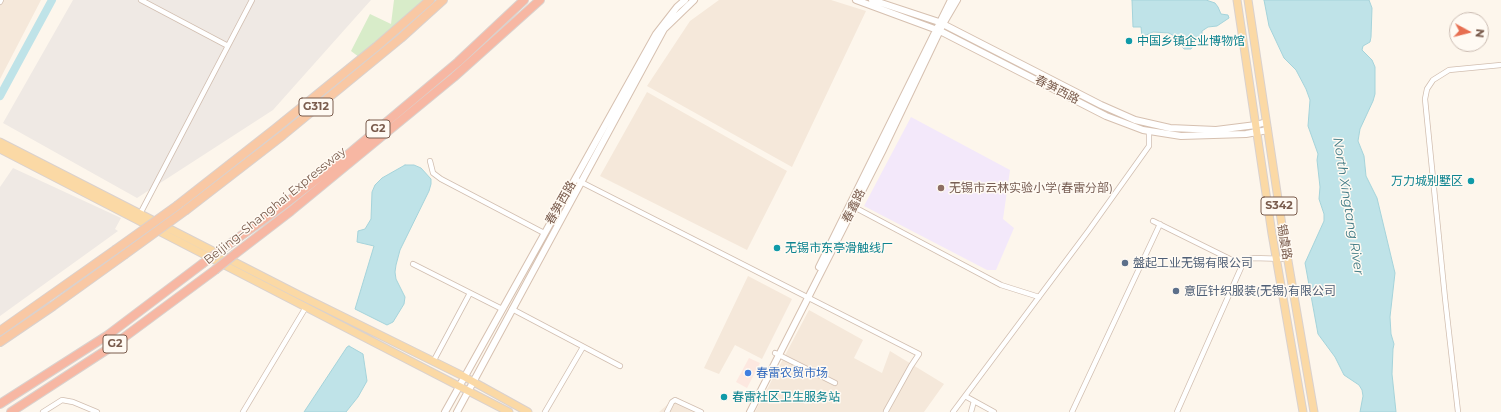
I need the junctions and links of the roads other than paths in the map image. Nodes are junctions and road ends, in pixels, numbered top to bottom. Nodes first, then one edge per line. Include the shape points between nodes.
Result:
1 (141, 0) edge
2 (252, 0) edge
3 (430, 0) edge
4 (443, 0) edge
5 (524, 0) edge
6 (540, 0) edge
7 (685, 0) edge
8 (694, 0) edge
9 (856, 0) edge
10 (872, 0) edge
11 (951, 0) edge
12 (957, 0) edge
13 (1238, 0) edge
14 (1248, 0) edge
15 (941, 23) junction
16 (938, 30) junction
17 (228, 46) junction
18 (1501, 65) edge
19 (1266, 122) junction
20 (1256, 129) junction
21 (1268, 130) junction
22 (1149, 131) junction
23 (0, 142) edge
24 (0, 149) edge
25 (430, 162) dead end
26 (578, 181) junction
27 (854, 207) junction
28 (140, 214) junction
29 (1153, 221) dead end
30 (1160, 224) junction
31 (544, 233) junction
32 (1276, 258) junction
33 (1287, 259) junction
34 (412, 264) dead end
35 (1242, 265) junction
36 (470, 293) junction
37 (806, 296) junction
38 (1039, 297) junction
39 (306, 307) junction
40 (502, 309) junction
41 (512, 309) junction
42 (0, 331) edge
43 (0, 342) edge
44 (583, 347) junction
45 (777, 354) junction
46 (433, 362) junction
47 (620, 366) dead end
48 (464, 377) junction
49 (473, 382) junction
50 (835, 383) dead end
51 (459, 386) junction
52 (469, 391) junction
53 (965, 396) junction
54 (974, 401) junction
55 (0, 404) edge
56 (690, 406) junction
57 (886, 410) dead end
58 (11, 412) edge
59 (43, 412) edge
60 (97, 412) edge
61 (244, 412) edge
62 (445, 412) edge
63 (457, 412) edge
64 (509, 412) edge
65 (528, 412) edge
66 (545, 412) edge
67 (667, 412) edge
68 (687, 412) edge
69 (701, 412) edge
70 (746, 412) edge
71 (750, 412) edge
72 (953, 412) edge
73 (971, 412) edge
74 (994, 412) edge
75 (1072, 412) edge
76 (1177, 412) edge
77 (1303, 412) edge
78 (1314, 412) edge
79 (1458, 412) edge

1 - 17 street
2 - 17 street
3 - 42 highway, G312, bridge via 178,205
4 - 43 highway, G312, bridge via 283,135 186,210
5 - 55 highway, Beijing–Shanghai Expressway / G2, bridge via 458,62 281,207 108,335
6 - 58 highway, Beijing–Shanghai Expressway / G2, bridge via 454,77 215,270 111,347
7 - 26 main road, 春笋西路 via 656,34
8 - 26 main road, 春笋西路 via 664,29
9 - 16 main road, 春笋西路
10 - 15 main road, 春笋西路
11 - 15 main road, 春鑫路
12 - 15 main road, 春鑫路
13 - 20 main road, 锡虞路 / S342
14 - 19 main road, 锡虞路 / S342
15 - 16 main road, 春鑫路
15 - 20 main road, 春笋西路 via 1135,120 1170,128
16 - 22 main road, 春笋西路 via 1106,116
16 - 27 main road, 春鑫路
16 - 37 main road, 春鑫路
17 - 28 street
18 - 79 street via 1449,70 1433,80 1427,89 1425,99
19 - 20 main road, 春笋西路
19 - 21 main road, 锡虞路 / S342
20 - 21 main road, 春笋西路
20 - 22 main road, 春笋西路 via 1181,136
20 - 32 main road, 锡虞路 / S342
21 - 33 main road, 锡虞路 / S342
22 - 38 street via 1149,146
23 - 28 main road
24 - 39 main road
25 - 31 street via 433,173 441,179
26 - 31 main road, 春笋西路
26 - 37 street
26 - 41 main road, 春笋西路
27 - 37 main road, 春鑫路
27 - 38 street via 1001,285
28 - 46 main road
29 - 30 street
30 - 35 street
30 - 75 street
31 - 40 main road, 春笋西路
32 - 33 street
32 - 35 street via 1252,258 1244,261
32 - 77 main road, 锡虞路 / S342
33 - 78 main road, 锡虞路 / S342
34 - 36 street
35 - 76 street
36 - 40 street
36 - 46 street
37 - 45 main road, 春鑫路
37 - 57 street via 919,354
38 - 53 street
39 - 51 main road
39 - 61 street
40 - 48 main road, 春笋西路
41 - 44 street
41 - 49 main road, 春笋西路
44 - 47 street
44 - 66 street
45 - 50 street
45 - 70 main road, 春鑫路
45 - 71 main road, 春鑫路
46 - 48 main road
48 - 49 main road
48 - 51 main road, 春笋西路
49 - 52 main road, 春笋西路
49 - 65 main road
51 - 52 main road
51 - 62 main road, 春笋西路
52 - 63 main road, 春笋西路
52 - 64 main road
53 - 54 street
53 - 72 street
54 - 73 street
54 - 74 street
56 - 67 street via 675,400
56 - 68 street
56 - 69 street
59 - 60 street via 62,400

